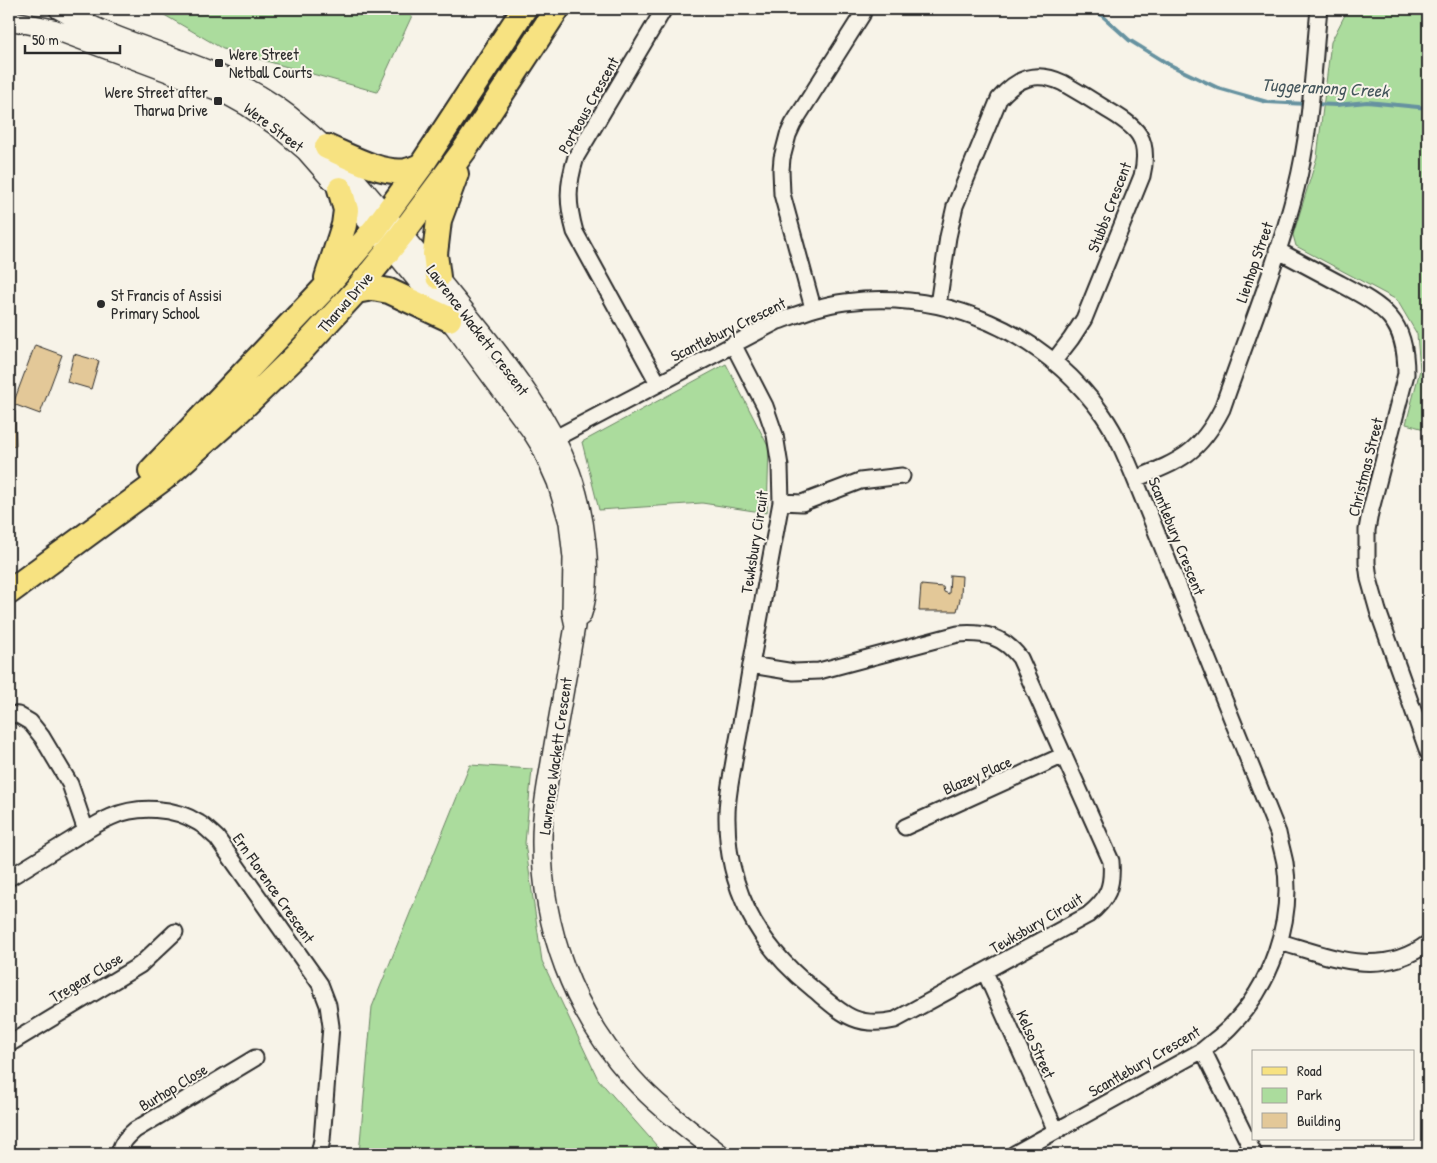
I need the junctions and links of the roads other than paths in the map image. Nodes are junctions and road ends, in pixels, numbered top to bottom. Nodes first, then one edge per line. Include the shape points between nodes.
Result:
1 (21, 9) edge
2 (59, 9) edge
3 (524, 9) edge
4 (557, 9) edge
5 (664, 9) edge
6 (864, 9) edge
7 (1319, 9) edge
8 (9, 20) edge
9 (327, 148) junction
10 (465, 149) junction
11 (421, 166) junction
12 (340, 188) junction
13 (380, 222) junction
14 (396, 241) junction
15 (1278, 250) junction
16 (438, 277) junction
17 (322, 291) junction
18 (356, 291) junction
19 (938, 305) junction
20 (813, 308) junction
21 (449, 320) junction
22 (733, 344) junction
23 (1054, 361) junction
24 (658, 384) junction
25 (548, 442) junction
26 (902, 476) dead end
27 (1135, 479) junction
28 (781, 502) junction
29 (75, 542) junction
30 (9, 592) edge
31 (751, 665) junction
32 (9, 714) edge
33 (1428, 752) edge
34 (1064, 755) junction
35 (905, 826) dead end
36 (86, 831) junction
37 (9, 878) edge
38 (175, 932) dead end
39 (1280, 942) junction
40 (1428, 943) edge
41 (985, 972) junction
42 (9, 1044) edge
43 (1203, 1050) junction
44 (255, 1058) dead end
45 (1056, 1131) junction
46 (119, 1154) edge
47 (319, 1154) edge
48 (720, 1154) edge
49 (1014, 1154) edge
50 (1254, 1154) edge

1 - 8 street
2 - 9 street, Were Street via 83,23 205,68 247,88 276,105
3 - 11 main road, Tharwa Drive
4 - 10 main road, Tharwa Drive
5 - 24 street, Porteous Crescent via 576,157 568,200 575,232
6 - 20 street via 793,124 782,158 782,194
7 - 15 street, Lienhop Street via 1305,147
8 - 12 street, Were Street via 53,29 222,92 278,128 306,151
9 - 11 main road via 392,171 405,172
9 - 13 street, Were Street
10 - 14 main road, Tharwa Drive
10 - 16 main road via 439,220 435,254
11 - 13 main road, Tharwa Drive
12 - 13 street, Were Street
12 - 17 main road via 346,210 344,225
13 - 14 street, Lawrence Wackett Crescent
13 - 17 main road, Tharwa Drive
14 - 16 street, Lawrence Wackett Crescent
14 - 18 main road, Tharwa Drive
14 - 21 street, Lawrence Wackett Crescent
15 - 27 street, Lienhop Street via 1222,409 1211,430 1188,455
15 - 33 street, Christmas Street via 1375,302 1390,316 1406,354 1406,374 1370,513 1367,563 1378,611
16 - 25 street, Lawrence Wackett Crescent via 509,366
17 - 29 main road, Tharwa Drive via 153,469
18 - 21 main road via 373,288 389,291
18 - 29 main road, Tharwa Drive via 236,414 164,478
19 - 20 street, Scantlebury Crescent via 875,299
19 - 23 street, Scantlebury Crescent via 969,313 999,326
19 - 23 street, Stubbs Crescent via 955,206 999,99 1024,79 1040,76 1056,79 1128,122 1142,140 1146,162 1084,318
20 - 22 street, Scantlebury Crescent
21 - 25 street, Lawrence Wackett Crescent
22 - 24 street, Scantlebury Crescent
22 - 28 street, Tewksbury Circuit via 765,406 775,435
23 - 27 street, Scantlebury Crescent via 1080,386 1103,416
24 - 25 street, Scantlebury Crescent
25 - 48 street, Lawrence Wackett Crescent via 570,529 575,626 546,792 542,837 547,903 557,946 572,988 619,1062 665,1110
26 - 28 street via 860,481 802,504
27 - 39 street, Scantlebury Crescent via 1278,833 1285,864 1287,896
28 - 31 street, Tewksbury Circuit
29 - 30 main road, Tharwa Drive
31 - 34 street, Tewksbury Circuit via 794,672 819,671 958,634 984,634 1001,640 1020,658
31 - 41 street, Tewksbury Circuit via 730,785 728,836 734,875 744,904 770,948 793,973 847,1016 879,1024 895,1020
32 - 36 street via 30,722 42,737 70,784
34 - 35 street, Blazey Place
34 - 41 street, Tewksbury Circuit via 1111,862 1109,892 1088,915
36 - 37 street, Ern Florence Crescent
36 - 47 street, Ern Florence Crescent via 121,813 156,809 199,823 225,847 320,984 328,1005 331,1026
38 - 42 street, Tregear Close via 140,965
39 - 40 street via 1366,964 1401,958
39 - 43 street, Scantlebury Crescent via 1268,974 1251,1003
41 - 45 street, Kelso Street
43 - 45 street, Scantlebury Crescent
43 - 50 street
44 - 46 street, Burhop Close via 135,1130 126,1138
45 - 49 street, Scantlebury Crescent

